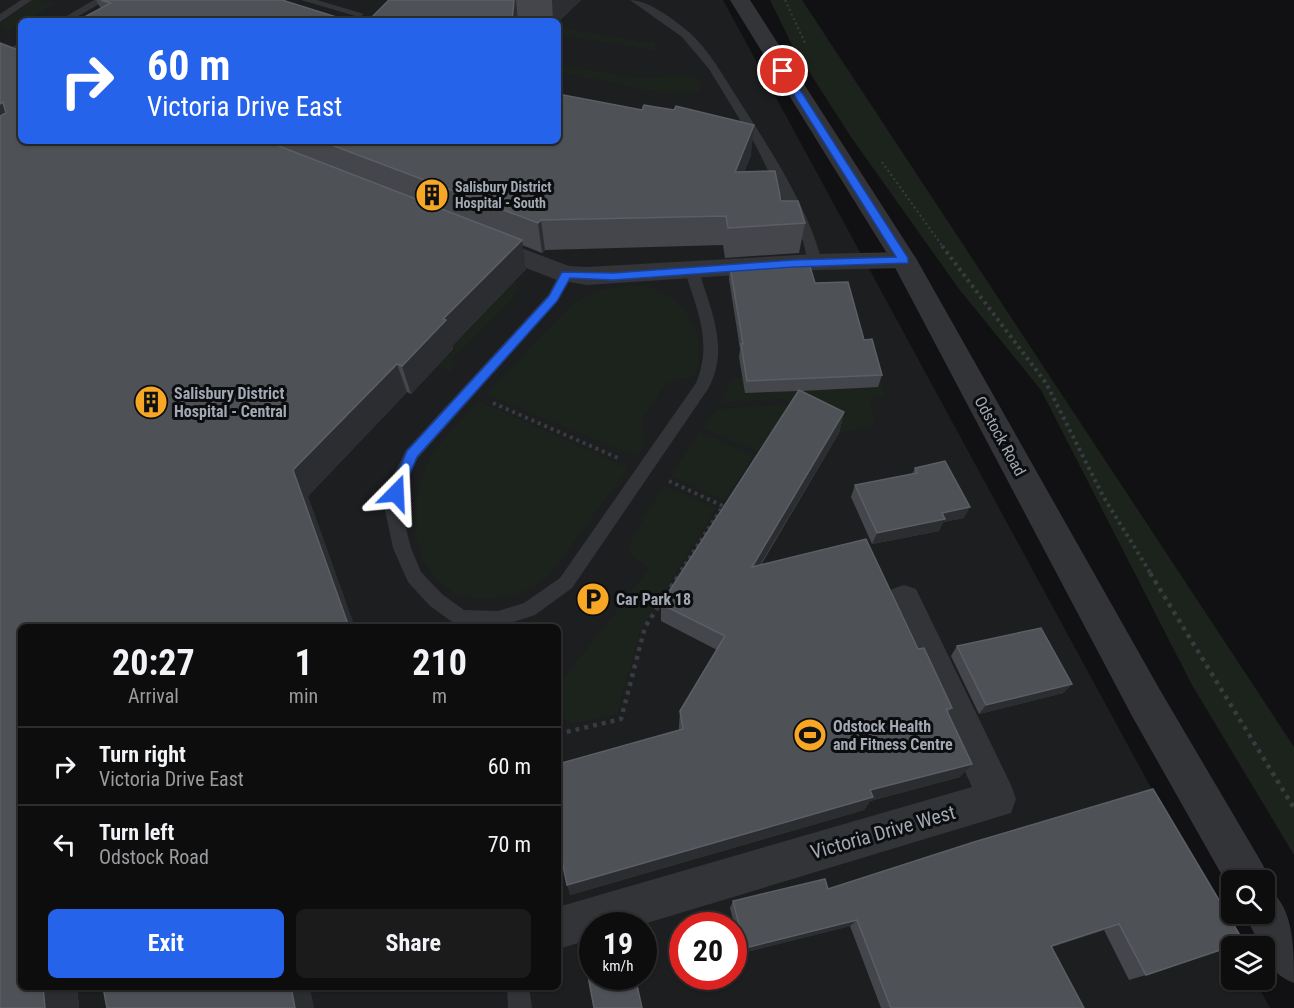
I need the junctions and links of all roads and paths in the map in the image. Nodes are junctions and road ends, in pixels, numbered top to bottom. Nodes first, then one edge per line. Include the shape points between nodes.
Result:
1 (27, 0) edge
2 (101, 0) edge
3 (306, 0) edge
4 (635, 0) edge
5 (740, 0) edge
6 (785, 0) edge
7 (359, 14) dead end
8 (68, 18) edge
9 (0, 19) edge
10 (807, 46) dead end
11 (878, 156) dead end
12 (461, 233) edge
13 (904, 260) junction
14 (815, 262) junction
15 (692, 271) junction
16 (566, 274) junction
17 (904, 600) dead end
18 (461, 622) edge
19 (1294, 808) edge
20 (1242, 870) edge
21 (1273, 924) edge
22 (561, 927) edge
23 (1294, 960) edge
24 (518, 990) edge
25 (520, 1008) edge

1 - 9 lane
2 - 8 lane
3 - 7 lane
4 - 14 lane via 686,35 713,68 762,146 810,241
5 - 13 street, Odstock Road
6 - 10 path
11 - 19 path via 909,203 1046,383 1103,496
12 - 16 street
13 - 14 street
13 - 20 street, Odstock Road via 1140,693
14 - 15 street
15 - 16 street via 613,276
15 - 18 lane via 713,344 710,368 686,411 566,583 529,609 498,619
16 - 18 lane via 553,298 412,454 399,480 392,505 394,519 414,578
17 - 22 street, Victoria Drive West via 997,799
21 - 23 street
24 - 25 lane

